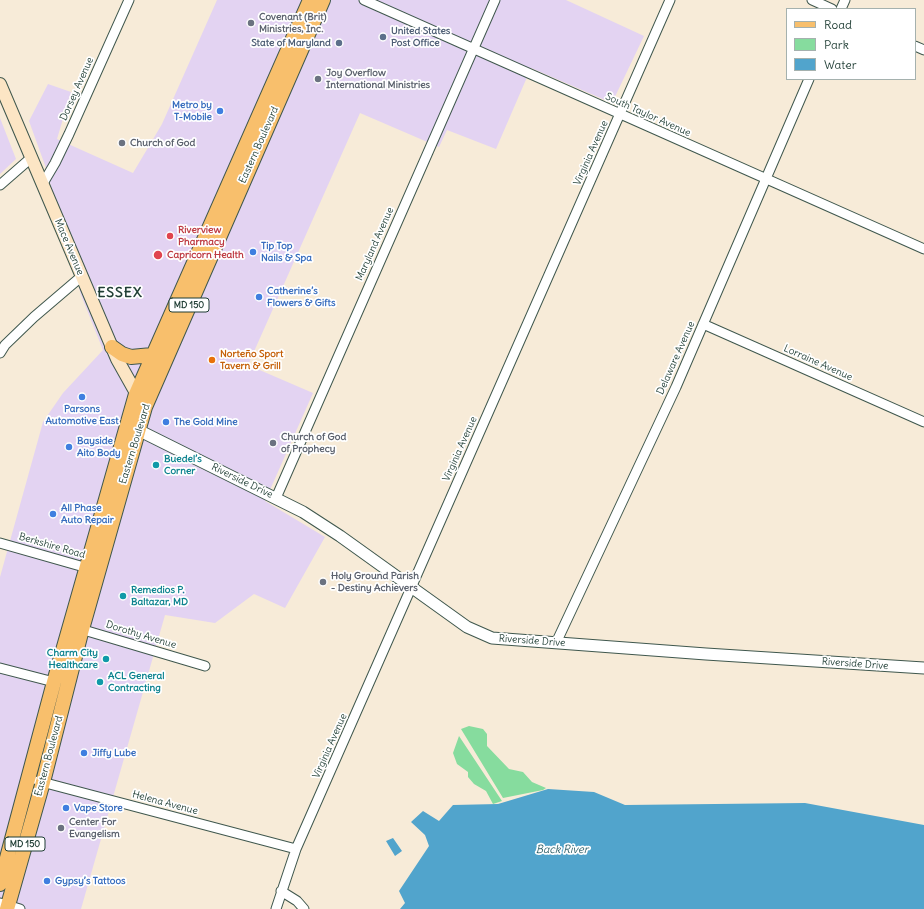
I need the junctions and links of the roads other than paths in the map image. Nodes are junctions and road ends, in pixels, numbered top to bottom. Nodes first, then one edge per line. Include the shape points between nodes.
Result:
1 (129, 0) edge
2 (310, 0) edge
3 (323, 0) edge
4 (364, 0) edge
5 (495, 0) edge
6 (670, 0) edge
7 (812, 0) edge
8 (830, 8) edge
9 (474, 50) junction
10 (809, 80) edge
11 (0, 84) edge
12 (620, 115) junction
13 (31, 158) junction
14 (766, 179) junction
15 (42, 184) junction
16 (0, 185) edge
17 (228, 200) junction
18 (924, 249) edge
19 (82, 276) junction
20 (703, 324) junction
21 (112, 348) junction
22 (0, 353) edge
23 (152, 355) junction
24 (136, 394) junction
25 (145, 407) junction
26 (924, 422) edge
27 (132, 427) junction
28 (276, 498) junction
29 (0, 543) edge
30 (92, 569) junction
31 (411, 588) junction
32 (76, 627) junction
33 (556, 643) junction
34 (205, 666) dead end
35 (0, 668) edge
36 (924, 668) edge
37 (61, 684) junction
38 (28, 778) junction
39 (43, 782) junction
40 (296, 848) junction
41 (0, 884) edge
42 (281, 891) junction
43 (9, 907) edge
44 (276, 909) edge
45 (304, 909) edge

1 - 15 street, Dorsey Avenue via 61,151
2 - 17 main road, Eastern Boulevard / MD 150
3 - 17 main road, Eastern Boulevard / MD 150
4 - 9 street, South Taylor Avenue
5 - 9 street, Maryland Avenue
6 - 12 street, Virginia Avenue
7 - 8 street
9 - 12 street, South Taylor Avenue
9 - 28 street, Maryland Avenue
10 - 14 street, Delaware Avenue
11 - 13 main road, Mace Avenue
12 - 14 street, South Taylor Avenue
12 - 31 street, Virginia Avenue
13 - 15 main road, Mace Avenue
13 - 16 street
14 - 18 street, South Taylor Avenue
14 - 20 street, Delaware Avenue
15 - 19 main road, Mace Avenue
17 - 23 main road, Eastern Boulevard / MD 150
17 - 25 main road, Eastern Boulevard / MD 150
19 - 21 main road, Mace Avenue
19 - 22 street via 34,317
20 - 26 street, Lorraine Avenue
20 - 33 street, Delaware Avenue
21 - 23 main road via 131,357
21 - 24 main road, Mace Avenue
23 - 24 main road, Eastern Boulevard / MD 150
24 - 25 main road, Mace Avenue
24 - 27 main road, Eastern Boulevard / MD 150
25 - 27 main road, Eastern Boulevard / MD 150
27 - 28 street, Riverside Drive
27 - 30 main road, Eastern Boulevard / MD 150
28 - 31 street, Riverside Drive via 334,532
29 - 30 street, Berkshire Road
30 - 32 main road, Eastern Boulevard / MD 150
31 - 33 street, Riverside Drive via 480,634 506,640
31 - 40 street, Virginia Avenue
32 - 34 street, Dorothy Avenue
32 - 37 main road, Eastern Boulevard / MD 150
33 - 36 street, Riverside Drive
35 - 37 street
37 - 38 main road, Eastern Boulevard / MD 150
37 - 39 main road, Eastern Boulevard / MD 150
38 - 39 street, Helena Avenue
38 - 41 main road, Eastern Boulevard / MD 150
39 - 40 street, Helena Avenue
39 - 43 main road, Eastern Boulevard / MD 150
40 - 42 street, Virginia Avenue
42 - 44 street, Virginia Avenue
42 - 45 street

